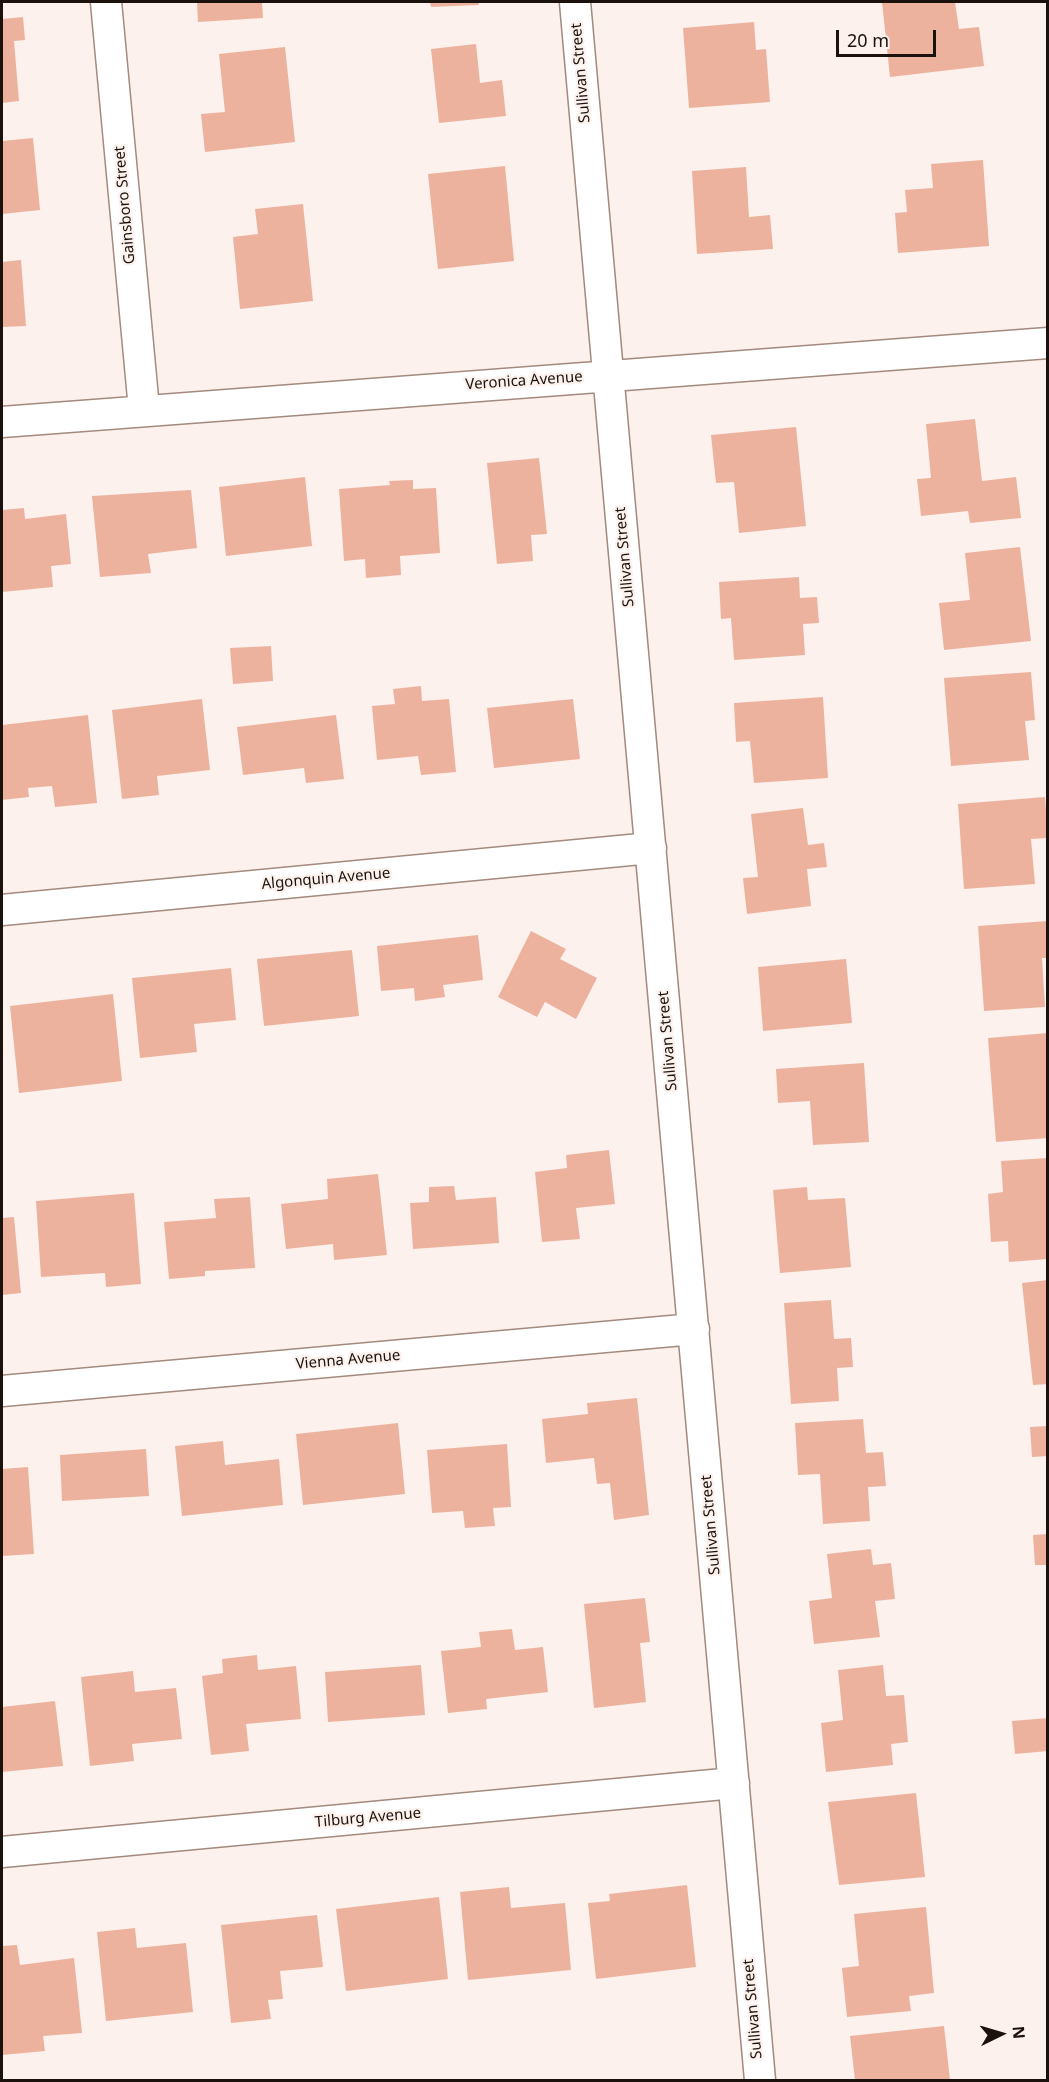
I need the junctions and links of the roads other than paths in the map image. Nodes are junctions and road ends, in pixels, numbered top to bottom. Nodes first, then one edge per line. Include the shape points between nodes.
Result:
1 (106, 2) edge
2 (575, 2) edge
3 (1047, 343) edge
4 (608, 375) junction
5 (144, 409) junction
6 (2, 422) edge
7 (651, 848) junction
8 (2, 909) edge
9 (694, 1329) junction
10 (2, 1391) edge
11 (734, 1783) junction
12 (2, 1852) edge
13 (760, 2080) edge

1 - 5 street, Gainsboro Street
2 - 4 street, Sullivan Street
3 - 4 street, Veronica Avenue
4 - 5 street, Veronica Avenue
4 - 7 street, Sullivan Street
5 - 6 street, Veronica Avenue
7 - 8 street, Algonquin Avenue
7 - 9 street, Sullivan Street
9 - 10 street, Vienna Avenue
9 - 11 street, Sullivan Street
11 - 12 street, Tilburg Avenue
11 - 13 street, Sullivan Street

